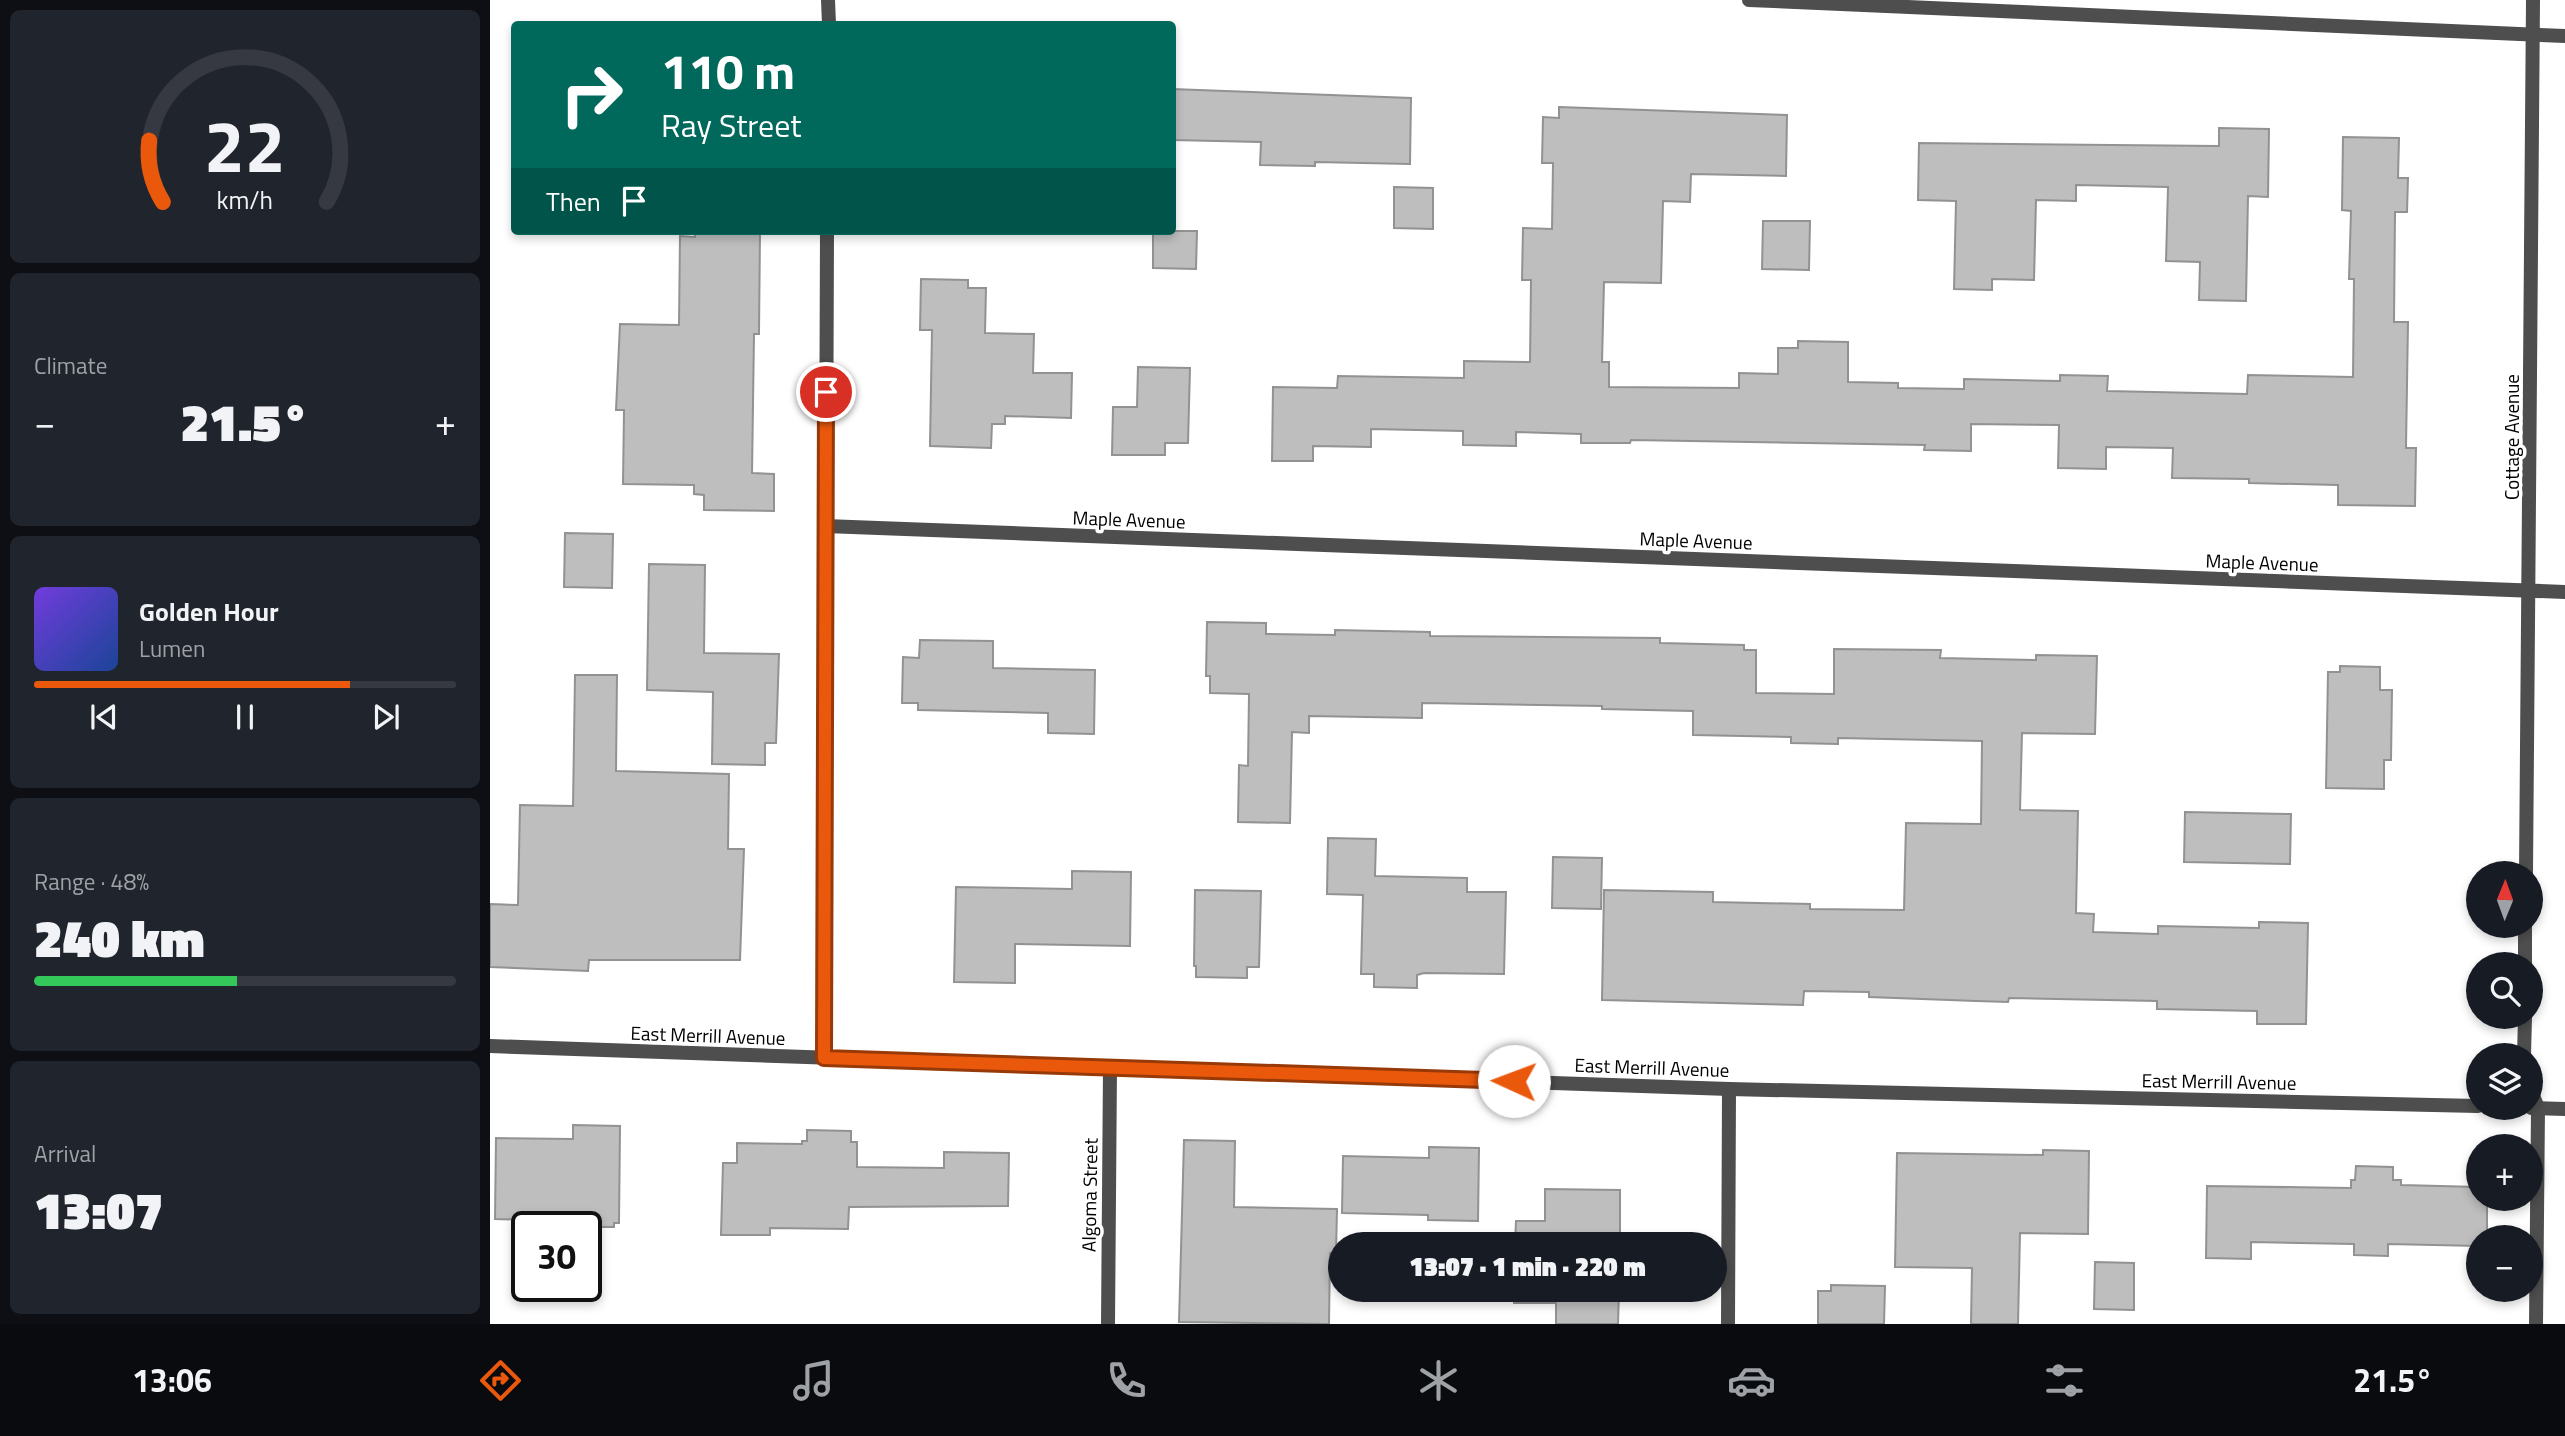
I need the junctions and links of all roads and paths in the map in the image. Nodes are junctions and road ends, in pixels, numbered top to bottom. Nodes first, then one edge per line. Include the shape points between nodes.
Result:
1 (828, 0) edge
2 (1749, 0) edge
3 (2533, 0) edge
4 (829, 21) edge
5 (2532, 35) junction
6 (2565, 36) edge
7 (827, 235) edge
8 (825, 526) junction
9 (2529, 591) junction
10 (2565, 592) edge
11 (2526, 861) edge
12 (490, 1046) edge
13 (824, 1058) junction
14 (1110, 1067) junction
15 (1730, 1089) junction
16 (2466, 1106) edge
17 (2543, 1108) edge
18 (2565, 1109) edge
19 (2534, 1120) edge
20 (1108, 1324) edge
21 (1728, 1324) edge
22 (2536, 1324) edge

1 - 4 street
2 - 5 street
3 - 5 street, Cottage Avenue
5 - 6 street
5 - 9 street, Cottage Avenue
7 - 8 street
8 - 9 street, Maple Avenue
8 - 13 street
9 - 10 street, Maple Avenue
9 - 11 street, Cottage Avenue
12 - 13 street, East Merrill Avenue
13 - 14 street, East Merrill Avenue
14 - 15 street, East Merrill Avenue
14 - 20 street, Algoma Street
15 - 16 street, East Merrill Avenue
15 - 21 street
17 - 18 street
19 - 22 street

